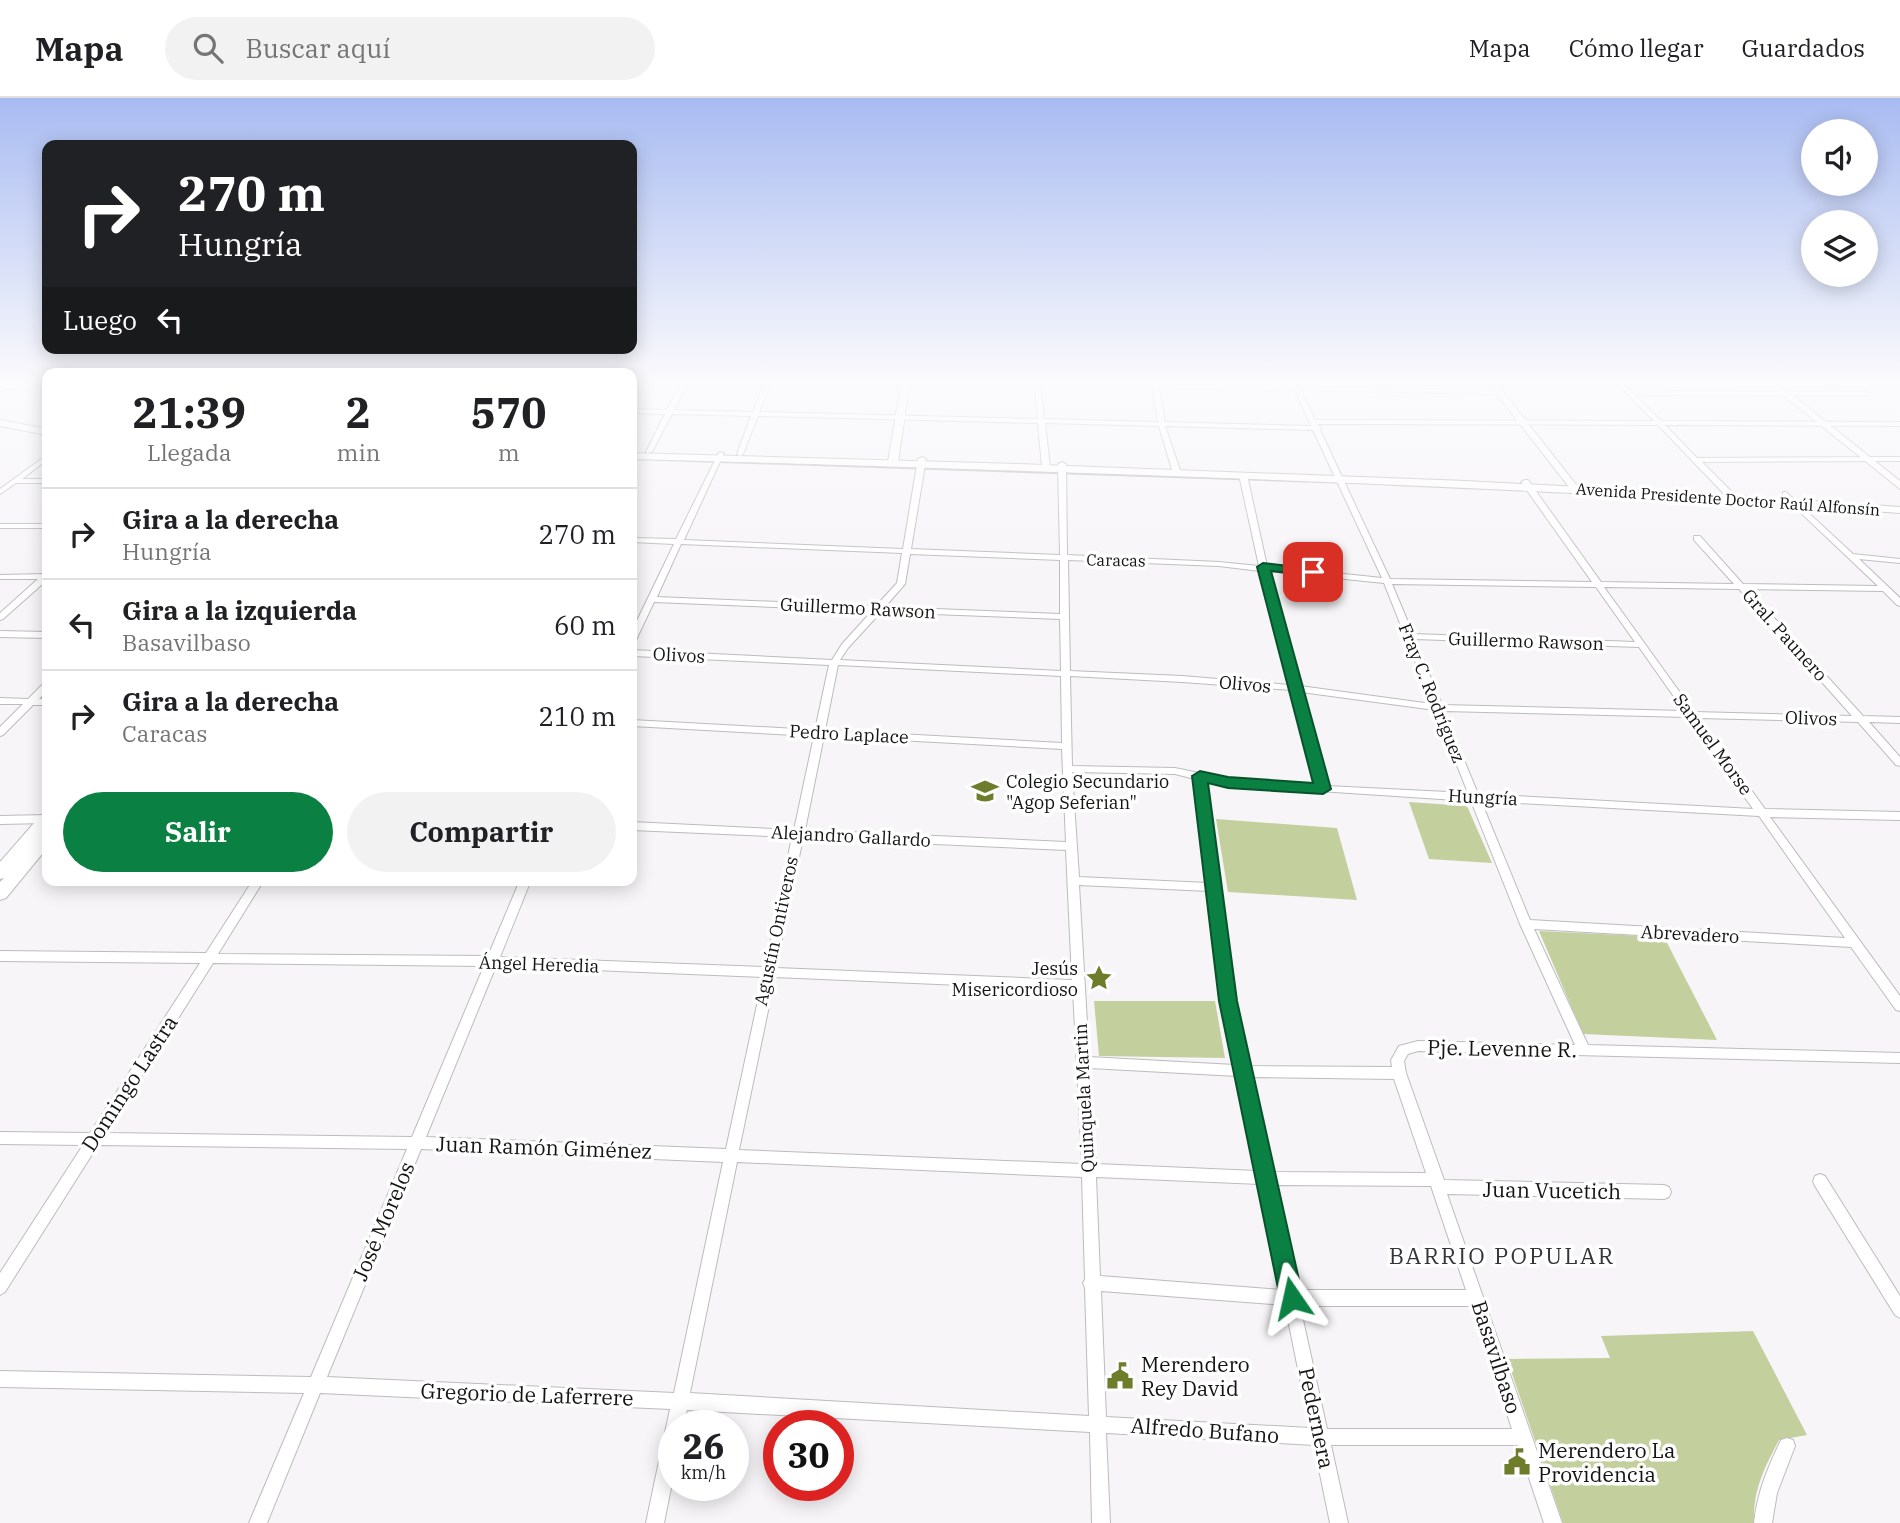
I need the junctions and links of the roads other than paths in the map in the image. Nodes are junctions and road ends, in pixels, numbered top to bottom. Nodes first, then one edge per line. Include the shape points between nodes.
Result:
1 (653, 446) edge
2 (743, 446) edge
3 (896, 446) edge
4 (1045, 446) edge
5 (1168, 446) edge
6 (1326, 446) edge
7 (1541, 446) edge
8 (1682, 446) edge
9 (1850, 446) edge
10 (649, 452) junction
11 (637, 453) edge
12 (637, 454) edge
13 (740, 454) junction
14 (720, 456) junction
15 (894, 460) junction
16 (1696, 460) junction
17 (1867, 460) junction
18 (1900, 460) edge
19 (42, 461) edge
20 (922, 461) junction
21 (1046, 465) junction
22 (1063, 466) junction
23 (1176, 470) junction
24 (1243, 475) junction
25 (1341, 477) junction
26 (15, 481) junction
27 (42, 481) edge
28 (1527, 485) junction
29 (1572, 486) junction
30 (1900, 486) edge
31 (0, 492) edge
32 (1728, 493) junction
33 (1789, 498) junction
34 (1900, 504) edge
35 (1900, 510) edge
36 (0, 526) edge
37 (42, 526) edge
38 (1697, 538) dead end
39 (637, 540) edge
40 (679, 542) junction
41 (906, 551) junction
42 (1849, 556) junction
43 (1063, 559) junction
44 (1900, 561) edge
45 (1263, 567) junction
46 (0, 577) edge
47 (42, 577) edge
48 (42, 581) edge
49 (1387, 581) junction
50 (1600, 583) junction
51 (1741, 586) junction
52 (1884, 589) junction
53 (653, 599) junction
54 (1900, 604) edge
55 (878, 609) junction
56 (1063, 617) junction
57 (0, 618) edge
58 (637, 630) edge
59 (0, 634) edge
60 (42, 635) edge
61 (1408, 636) junction
62 (1643, 645) junction
63 (637, 653) edge
64 (834, 663) junction
65 (1066, 674) junction
66 (1296, 688) junction
67 (42, 690) edge
68 (0, 701) edge
69 (32, 701) junction
70 (42, 702) edge
71 (1439, 708) junction
72 (1691, 715) junction
73 (1861, 719) junction
74 (1900, 720) edge
75 (637, 723) edge
76 (0, 733) edge
77 (819, 733) junction
78 (1066, 746) junction
79 (1900, 763) edge
80 (1066, 769) junction
81 (1200, 776) junction
82 (1323, 789) junction
83 (1474, 797) junction
84 (1762, 813) junction
85 (1900, 816) edge
86 (42, 819) edge
87 (0, 820) edge
88 (42, 825) edge
89 (637, 826) edge
90 (797, 833) junction
91 (42, 843) edge
92 (1070, 846) junction
93 (0, 873) edge
94 (1072, 881) junction
95 (255, 886) edge
96 (523, 886) edge
97 (1214, 887) junction
98 (0, 894) edge
99 (1526, 925) junction
100 (1854, 943) junction
101 (0, 956) edge
102 (209, 958) junction
103 (490, 961) junction
104 (768, 974) junction
105 (1077, 985) junction
106 (1900, 1006) edge
107 (1583, 1049) junction
108 (1900, 1058) edge
109 (1082, 1062) junction
110 (1241, 1071) junction
111 (1399, 1073) junction
112 (0, 1138) edge
113 (93, 1140) junction
114 (416, 1143) junction
115 (730, 1154) junction
116 (1089, 1170) junction
117 (1268, 1178) junction
118 (1820, 1181) dead end
119 (1438, 1184) junction
120 (1664, 1192) dead end
121 (1091, 1283) junction
122 (0, 1287) edge
123 (1292, 1298) junction
124 (1477, 1298) junction
125 (1900, 1310) edge
126 (0, 1380) edge
127 (314, 1385) junction
128 (680, 1401) junction
129 (678, 1410) edge
130 (1096, 1423) junction
131 (1321, 1437) junction
132 (1524, 1437) junction
133 (1787, 1446) dead end
134 (659, 1501) edge
135 (258, 1523) edge
136 (655, 1523) edge
137 (1101, 1523) edge
138 (1339, 1523) edge
139 (1553, 1523) edge
140 (1763, 1523) edge

1 - 10 street
2 - 13 street
3 - 15 street
4 - 21 street
5 - 23 street
6 - 25 street, Fray C. Rodríguez
7 - 29 street
8 - 16 street
9 - 17 street
10 - 11 main road
10 - 14 main road
12 - 14 main road
13 - 14 main road
13 - 15 main road
14 - 15 main road
14 - 40 street
15 - 20 main road
16 - 17 street
16 - 32 street
17 - 18 street
17 - 30 street
19 - 26 street
20 - 21 main road
20 - 41 street, Agustín Ontiveros
21 - 22 main road
22 - 23 main road
22 - 43 street, Quinquela Martin
23 - 24 main road
23 - 25 main road
24 - 25 main road
24 - 45 street
25 - 28 main road
25 - 49 street, Fray C. Rodríguez
26 - 27 street
26 - 31 street
28 - 29 main road, Avenida Presidente Doctor Raúl Alfonsín
28 - 50 street, Samuel Morse
29 - 32 main road, Avenida Presidente Doctor Raúl Alfonsín
32 - 33 main road, Avenida Presidente Doctor Raúl Alfonsín
33 - 34 main road, Avenida Presidente Doctor Raúl Alfonsín
33 - 35 main road, Avenida Presidente Doctor Raúl Alfonsín
33 - 42 street
36 - 37 street
38 - 51 street, Gral. Paunero
39 - 40 street, Caracas
40 - 41 street, Caracas
40 - 53 street
41 - 43 street, Caracas
41 - 55 street, Agustín Ontiveros via 901,584
42 - 44 street
42 - 52 street
43 - 45 street, Caracas
43 - 56 street, Quinquela Martin
45 - 49 street, Caracas
45 - 66 street
46 - 47 street
48 - 57 street
49 - 50 street, Caracas
49 - 61 street, Fray C. Rodríguez
50 - 51 street, Caracas
50 - 62 street, Samuel Morse
51 - 52 street, Caracas
51 - 73 street, Gral. Paunero
52 - 54 street
53 - 55 street, Guillermo Rawson
53 - 58 street
55 - 56 street, Guillermo Rawson
55 - 64 street, Agustín Ontiveros
56 - 65 street, Quinquela Martin
59 - 60 street
61 - 62 street, Guillermo Rawson
61 - 71 street, Fray C. Rodríguez
62 - 72 street, Samuel Morse
63 - 64 street, Olivos
64 - 65 street, Olivos
64 - 77 street, Agustín Ontiveros
65 - 66 street, Olivos
65 - 78 street, Quinquela Martin
66 - 71 street, Olivos
66 - 82 street
67 - 69 street
68 - 69 street
69 - 70 street
69 - 76 street
71 - 72 street, Olivos
71 - 83 street, Fray C. Rodríguez
72 - 73 street, Olivos
72 - 84 street, Samuel Morse
73 - 74 street, Olivos
73 - 79 street, Gral. Paunero
75 - 77 street, Pedro Laplace
77 - 78 street, Pedro Laplace
77 - 90 street, Agustín Ontiveros
78 - 80 street, Quinquela Martin
80 - 81 street, Hungría via 1175,771
80 - 92 street, Quinquela Martin
81 - 82 street, Hungría
81 - 97 street, Pedernera
82 - 83 street, Hungría
83 - 84 street, Hungría
83 - 99 street, Fray C. Rodríguez
84 - 85 street, Hungría
84 - 100 street, Samuel Morse
86 - 87 street
88 - 93 main road
89 - 90 street, Alejandro Gallardo
90 - 92 street, Alejandro Gallardo
90 - 104 street, Agustín Ontiveros
91 - 98 main road
92 - 94 street, Quinquela Martin
94 - 97 street
94 - 105 street, Quinquela Martin
95 - 102 street, Domingo Lastra
96 - 103 street, José Morelos
97 - 110 street, Pedernera
99 - 100 street, Abrevadero
99 - 107 street, Fray C. Rodríguez
100 - 106 street, Samuel Morse
101 - 102 street, Ángel Heredia
102 - 103 street, Ángel Heredia
102 - 113 street, Domingo Lastra
103 - 104 street, Ángel Heredia
103 - 114 street, José Morelos
104 - 105 street, Ángel Heredia
104 - 115 street, Agustín Ontiveros
105 - 109 street, Quinquela Martin
107 - 108 street, Pje. Levenne R.
107 - 111 street, Pje. Levenne R. via 1418,1046 1404,1050 1397,1060
109 - 110 street
109 - 116 street, Quinquela Martin
110 - 111 street
110 - 117 street, Pedernera
111 - 119 street, Basavilbaso
112 - 113 street, Juan Ramón Giménez
113 - 114 street, Juan Ramón Giménez
113 - 122 street, Domingo Lastra
114 - 115 street, Juan Ramón Giménez
114 - 127 street, José Morelos
115 - 116 street, Juan Ramón Giménez
115 - 128 street, Agustín Ontiveros
116 - 117 street, Juan Vucetich
116 - 121 street, Quinquela Martin
117 - 119 street, Juan Vucetich
117 - 123 street, Pedernera
118 - 125 street
119 - 120 street, Juan Vucetich
119 - 124 street, Basavilbaso
121 - 123 street
121 - 130 street, Quinquela Martin
123 - 124 street
123 - 131 street, Pedernera
124 - 132 street, Basavilbaso
126 - 127 street, Gregorio de Laferrere
127 - 128 street, Gregorio de Laferrere
127 - 135 street, José Morelos
128 - 129 street, Agustín Ontiveros
128 - 130 street, Gregorio de Laferrere
130 - 131 street, Alfredo Bufano
130 - 137 street, Quinquela Martin
131 - 132 street, Alfredo Bufano
131 - 138 street, Pedernera
132 - 139 street, Basavilbaso
133 - 140 street via 1763,1506
134 - 136 street, Agustín Ontiveros

